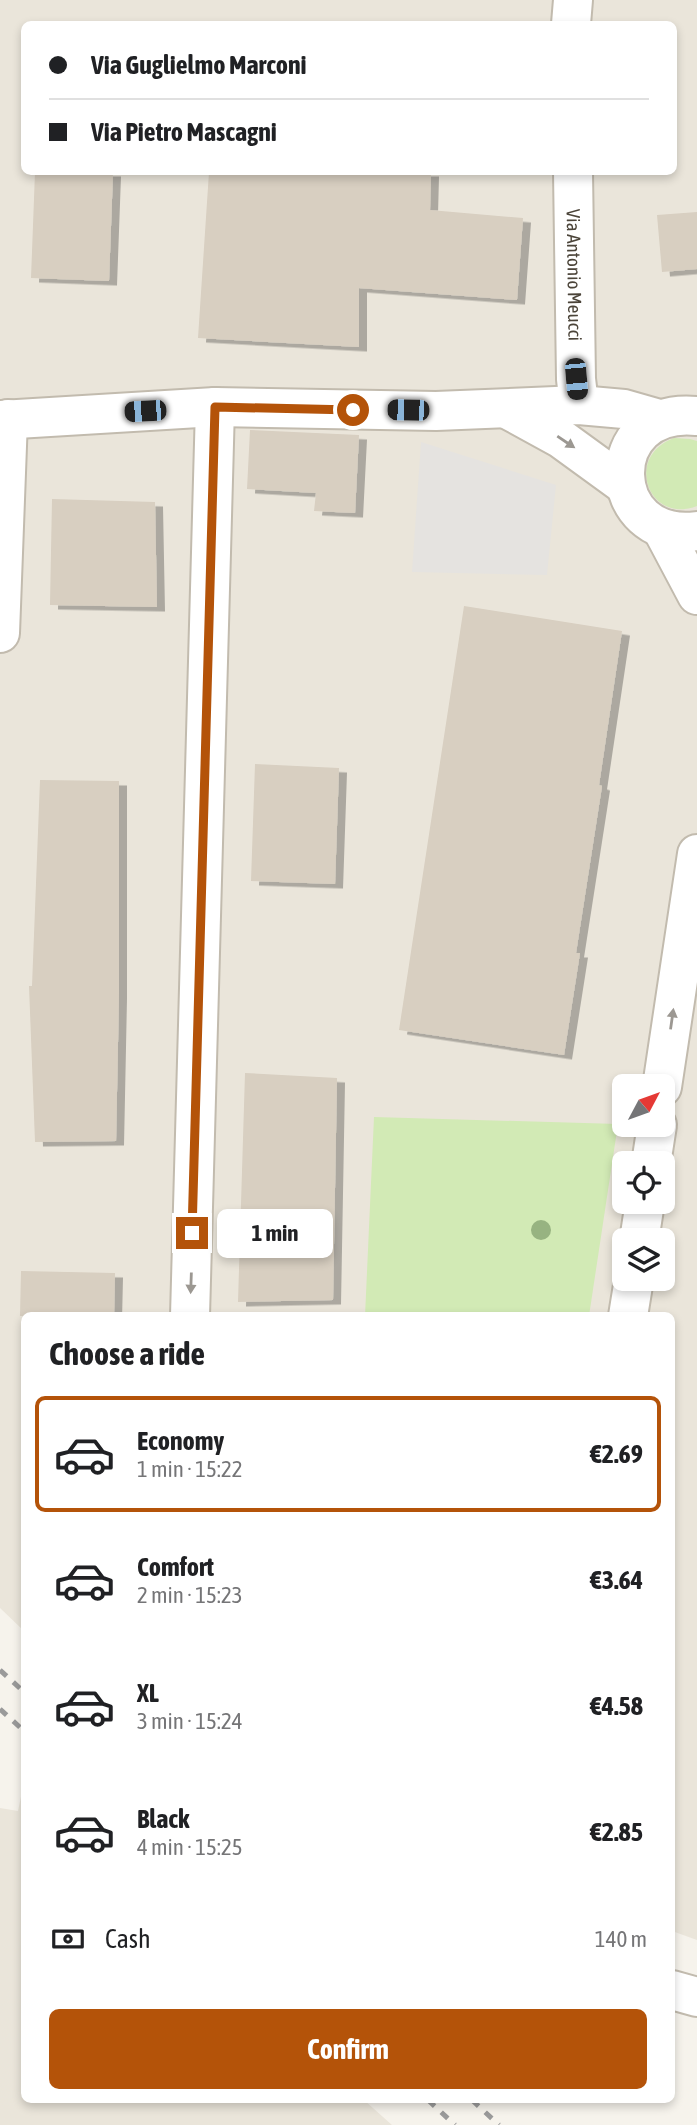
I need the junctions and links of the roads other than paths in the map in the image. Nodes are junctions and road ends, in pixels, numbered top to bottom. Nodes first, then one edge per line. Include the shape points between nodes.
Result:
1 (573, 0) edge
2 (571, 21) edge
3 (573, 175) edge
4 (578, 392) junction
5 (215, 407) junction
6 (507, 408) junction
7 (697, 416) edge
8 (659, 419) junction
9 (4, 420) edge
10 (626, 486) junction
11 (679, 530) edge
12 (697, 596) edge
13 (0, 633) edge
14 (697, 854) edge
15 (664, 1074) edge
16 (632, 1291) edge
17 (190, 1312) edge
18 (629, 1312) edge
19 (675, 1991) edge
20 (697, 1997) edge

1 - 2 street
3 - 4 street, Via Antonio Meucci
4 - 6 street
4 - 8 street
5 - 6 street
5 - 9 street
5 -> 17 street
6 -> 10 street via 560,438
7 - 8 street
8 - 10 street via 643,430 631,447 625,466
9 - 13 street
10 - 11 street via 645,518
11 - 12 street
15 -> 14 street
16 - 18 street
19 - 20 street

